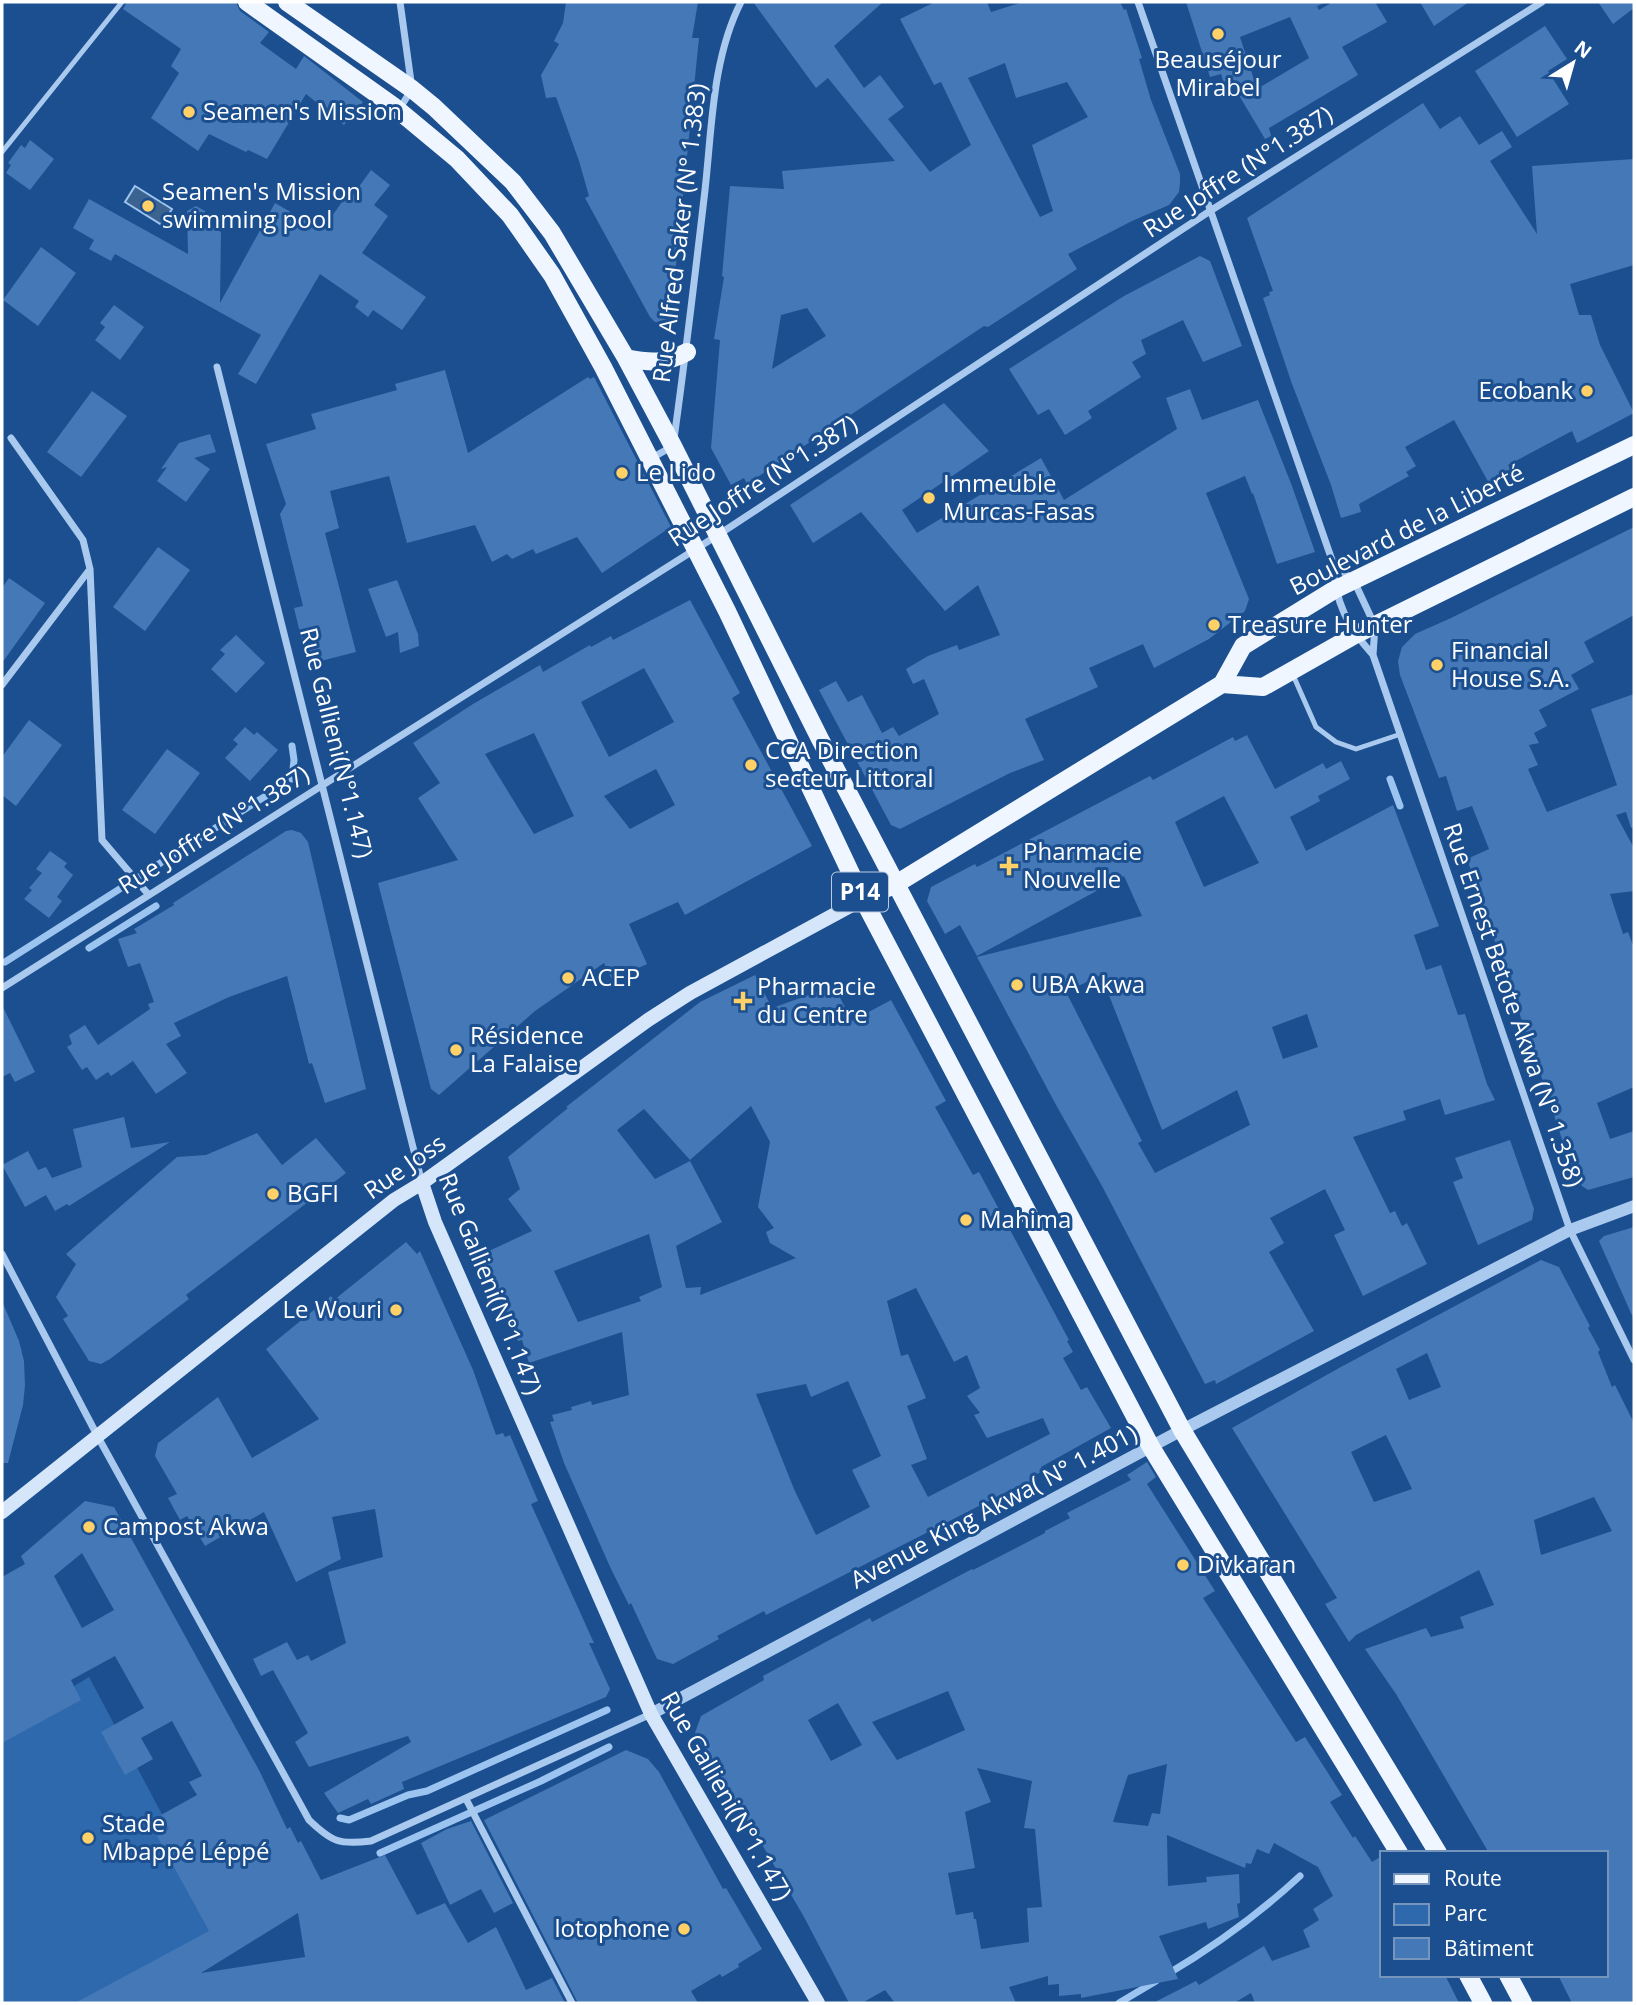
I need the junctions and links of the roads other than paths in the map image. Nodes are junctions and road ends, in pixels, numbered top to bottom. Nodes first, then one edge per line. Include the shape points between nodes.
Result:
1 (122, 2) edge
2 (247, 2) edge
3 (287, 2) edge
4 (400, 2) edge
5 (741, 2) edge
6 (1138, 2) edge
7 (1542, 2) edge
8 (412, 89) junction
9 (398, 110) junction
10 (2, 152) edge
11 (1210, 211) junction
12 (687, 352) junction
13 (626, 358) junction
14 (217, 367) dead end
15 (10, 438) dead end
16 (1634, 445) edge
17 (673, 446) junction
18 (650, 459) junction
19 (1634, 496) edge
20 (718, 535) junction
21 (695, 548) junction
22 (1333, 563) junction
23 (90, 569) junction
24 (1354, 581) junction
25 (1334, 590) junction
26 (1375, 626) junction
27 (1355, 635) junction
28 (1373, 655) junction
29 (1292, 671) junction
30 (1222, 684) junction
31 (2, 685) edge
32 (1401, 734) junction
33 (323, 784) junction
34 (896, 884) junction
35 (148, 894) junction
36 (863, 899) junction
37 (2, 988) edge
38 (422, 1183) junction
39 (1634, 1206) edge
40 (1570, 1230) junction
41 (2, 1254) edge
42 (1634, 1360) edge
43 (1182, 1430) junction
44 (98, 1437) junction
45 (1151, 1447) junction
46 (2, 1512) edge
47 (651, 1714) junction
48 (466, 1799) junction
49 (1398, 1851) edge
50 (1437, 1851) edge
51 (1469, 1977) edge
52 (1509, 1977) edge
53 (572, 2003) edge
54 (818, 2003) edge
55 (1483, 2003) edge
56 (1523, 2003) edge

1 - 10 lane
2 - 9 main road, P14
3 - 8 main road, P14
4 - 8 street
5 - 12 street, Rue Alfred Saker (N° 1.383) via 718,71
6 - 11 street, Rue Ernest Betote Akwa (N° 1.358)
7 - 11 street, Rue Joffre (N°1.387)
8 - 9 street
8 - 13 main road, P14 via 469,139 533,206
9 - 18 main road, P14 via 457,159 518,224 552,275
11 - 20 street, Rue Joffre (N°1.387)
11 - 22 street, Rue Ernest Betote Akwa (N° 1.358)
12 - 13 main road via 654,363
12 - 17 street, Rue Alfred Saker (N° 1.383)
13 - 17 main road, P14
14 - 33 street, Rue Gallieni(N°1.147)
15 - 23 street via 83,540
16 - 24 main road, Boulevard de la Liberté
17 - 18 street
17 - 20 main road, P14
18 - 21 main road, P14
19 - 26 main road
20 - 21 street, Rue Joffre (N°1.387)
20 - 34 main road, P14
21 - 33 street, Rue Joffre (N°1.387)
21 - 36 main road, P14
22 - 24 street, Rue Ernest Betote Akwa (N° 1.358)
22 - 25 street, Rue Ernest Betote Akwa (N° 1.358)
23 - 31 street
23 - 35 street via 102,840
24 - 25 main road, Boulevard de la Liberté
24 - 26 street, Rue Ernest Betote Akwa (N° 1.358)
25 - 27 street, Rue Ernest Betote Akwa (N° 1.358)
25 - 30 main road, Boulevard de la Liberté via 1243,646
26 - 27 main road
26 - 28 street, Rue Ernest Betote Akwa (N° 1.358)
27 - 28 street, Rue Ernest Betote Akwa (N° 1.358)
27 - 29 main road
28 - 32 street, Rue Ernest Betote Akwa (N° 1.358)
29 - 30 main road via 1264,687
29 - 32 lane via 1316,727 1336,742 1356,749
30 - 34 main road, Boulevard de la Liberté
32 - 40 street, Rue Ernest Betote Akwa (N° 1.358)
33 - 35 street, Rue Joffre (N°1.387)
33 - 38 street, Rue Gallieni(N°1.147)
34 - 36 main road, Boulevard de la Liberté
34 - 43 main road, P14
35 - 37 street, Rue Joffre (N°1.387)
36 - 38 main road, Rue Joss via 656,1014
36 - 45 main road, P14
38 - 44 main road, Rue Joss via 394,1200
38 - 47 main road, Rue Gallieni(N°1.147) via 440,1235
39 - 40 street, Avenue King Akwa( N° 1.401)
40 - 42 street, Rue Ernest Betote Akwa (N° 1.358)
40 - 43 street, Avenue King Akwa( N° 1.401)
41 - 44 street
43 - 45 street, Avenue King Akwa( N° 1.401)
43 - 50 main road, P14
44 - 46 main road, Rue Joss
44 - 48 street, Avenue King Akwa( N° 1.401) via 309,1821 325,1836 346,1844 371,1841
45 - 47 street, Avenue King Akwa( N° 1.401)
45 - 49 main road, P14
47 - 48 street, Avenue King Akwa( N° 1.401)
47 - 54 main road, Rue Gallieni(N°1.147)
48 - 53 street
51 - 55 main road
52 - 56 main road

